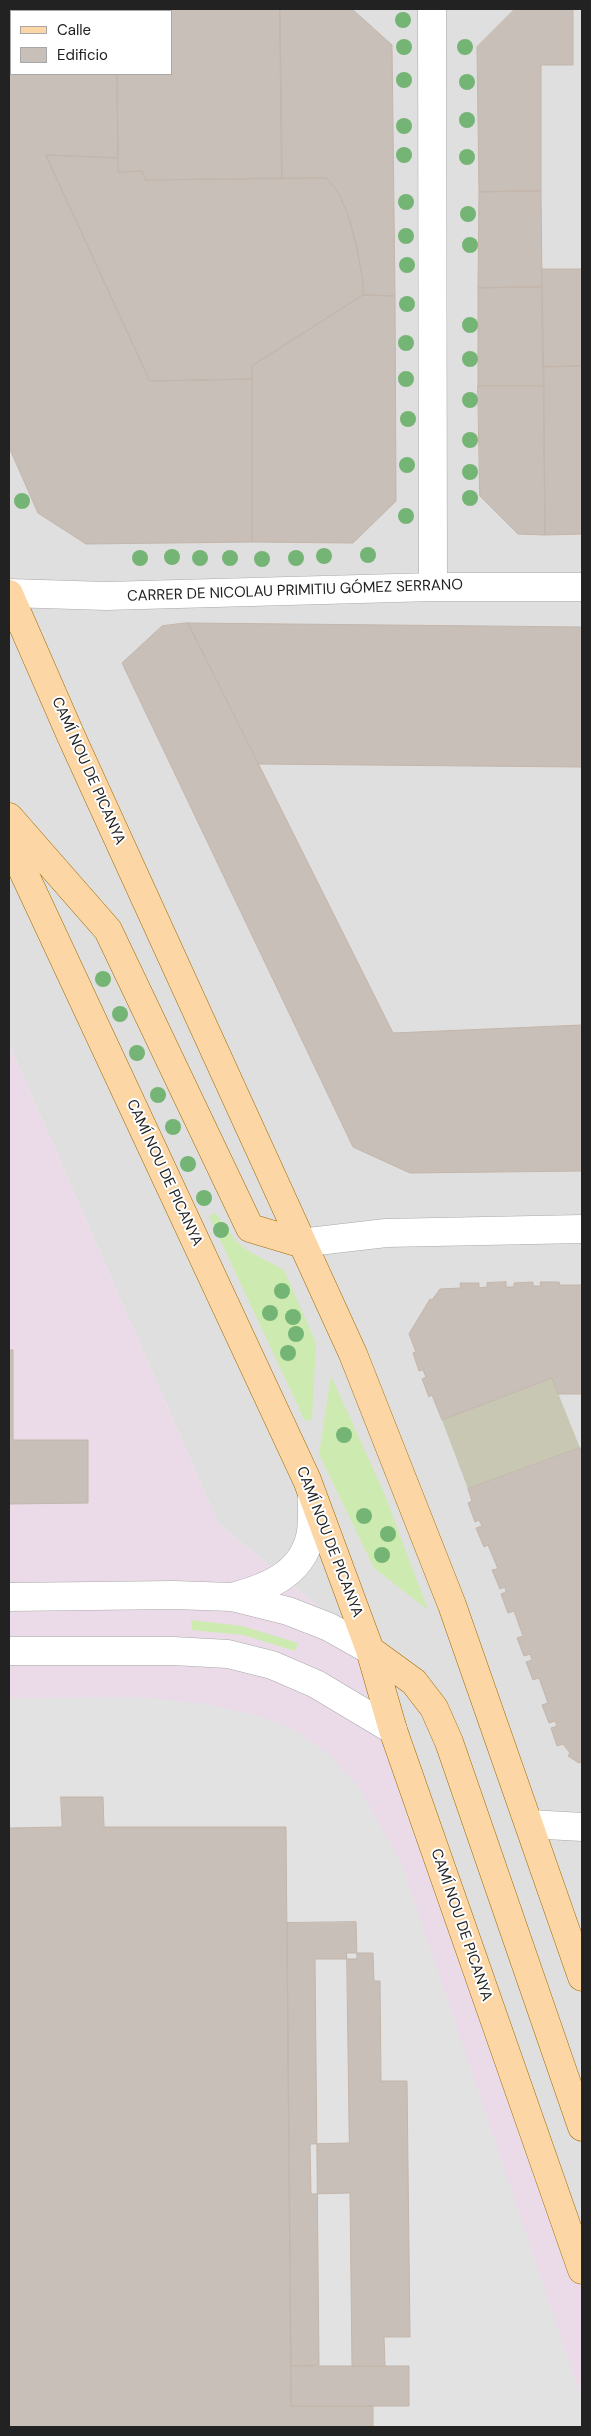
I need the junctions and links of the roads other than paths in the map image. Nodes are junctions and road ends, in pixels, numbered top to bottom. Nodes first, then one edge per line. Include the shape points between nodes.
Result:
1 (432, 9) edge
2 (433, 587) junction
3 (582, 587) edge
4 (9, 593) edge
5 (9, 817) edge
6 (9, 841) edge
7 (582, 1229) edge
8 (300, 1243) junction
9 (312, 1498) junction
10 (9, 1597) edge
11 (232, 1597) junction
12 (370, 1650) junction
13 (9, 1651) edge
14 (393, 1730) junction
15 (530, 1824) junction
16 (582, 1827) edge
17 (582, 1977) edge
18 (582, 2127) edge
19 (582, 2270) edge

1 - 2 street
2 - 3 street, CARRER DE NICOLAU PRIMITIU GÓMEZ SERRANO
2 - 4 street, CARRER DE NICOLAU PRIMITIU GÓMEZ SERRANO via 106,596
4 - 8 main road, CAMÍ NOU DE PICANYA
5 - 8 main road via 108,930 250,1228
6 - 9 main road, CAMÍ NOU DE PICANYA via 286,1432
7 - 8 street via 386,1233
8 - 15 main road, CAMÍ NOU DE PICANYA via 353,1354 452,1605
9 - 11 street via 310,1536 298,1562 286,1576 260,1590
9 - 12 main road, CAMÍ NOU DE PICANYA
10 - 11 street
11 - 12 street via 288,1611 330,1628
12 - 14 main road, CAMÍ NOU DE PICANYA
12 - 18 main road via 414,1682 434,1708 449,1742
13 - 14 street via 228,1654 272,1665 316,1684
14 - 19 main road, CAMÍ NOU DE PICANYA
15 - 16 street
15 - 17 main road, CAMÍ NOU DE PICANYA

